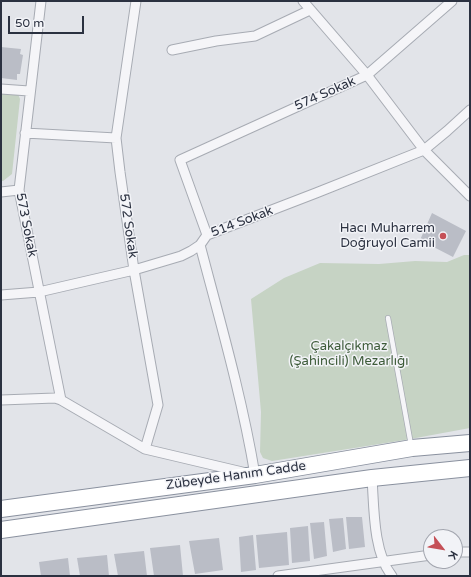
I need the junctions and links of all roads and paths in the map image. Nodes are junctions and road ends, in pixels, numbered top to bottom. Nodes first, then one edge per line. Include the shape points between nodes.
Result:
1 (41, 1) edge
2 (136, 1) edge
3 (303, 1) edge
4 (452, 1) edge
5 (310, 10) junction
6 (172, 50) dead end
7 (367, 76) junction
8 (1, 89) edge
9 (30, 91) junction
10 (470, 110) edge
11 (25, 133) junction
12 (116, 138) junction
13 (424, 150) junction
14 (19, 190) junction
15 (1, 192) edge
16 (470, 196) edge
17 (207, 235) junction
18 (200, 245) junction
19 (134, 270) junction
20 (39, 292) junction
21 (1, 295) edge
22 (388, 318) dead end
23 (1, 400) edge
24 (62, 400) junction
25 (470, 443) edge
26 (412, 448) junction
27 (145, 449) junction
28 (470, 468) edge
29 (255, 475) junction
30 (372, 478) junction
31 (1, 509) edge
32 (1, 530) edge
33 (423, 556) edge
34 (383, 561) junction
35 (278, 576) edge
36 (392, 576) edge

1 - 9 street, 573 Sokak
2 - 12 street, 572 Sokak
3 - 5 street
4 - 7 street, 574 Sokak
5 - 6 street via 255,36
5 - 7 street
7 - 13 street
7 - 17 street, 574 Sokak via 180,160
8 - 9 street
9 - 11 street, 573 Sokak
10 - 13 street, 514 Sokak
11 - 12 street
11 - 14 street, 573 Sokak
12 - 19 street, 572 Sokak
13 - 16 street
13 - 17 street, 514 Sokak
14 - 15 street
14 - 20 street, 573 Sokak
17 - 18 street, 514 Sokak
18 - 19 street, 514 Sokak via 181,256
18 - 29 street via 250,442
19 - 20 street, 514 Sokak
19 - 27 street, 572 Sokak via 158,406
20 - 21 street, 514 Sokak
20 - 24 street, 573 Sokak
22 - 26 lane
23 - 24 street
24 - 27 street
25 - 26 highway, Zübeyde Hanım Cadde
26 - 29 highway, Zübeyde Hanım Cadde
27 - 29 street
28 - 30 highway, Zübeyde Hanım Cadde
29 - 31 highway, Zübeyde Hanım Cadde
30 - 32 highway, Zübeyde Hanım Cadde
30 - 34 street via 376,526
33 - 34 street
34 - 35 street
34 - 36 street

